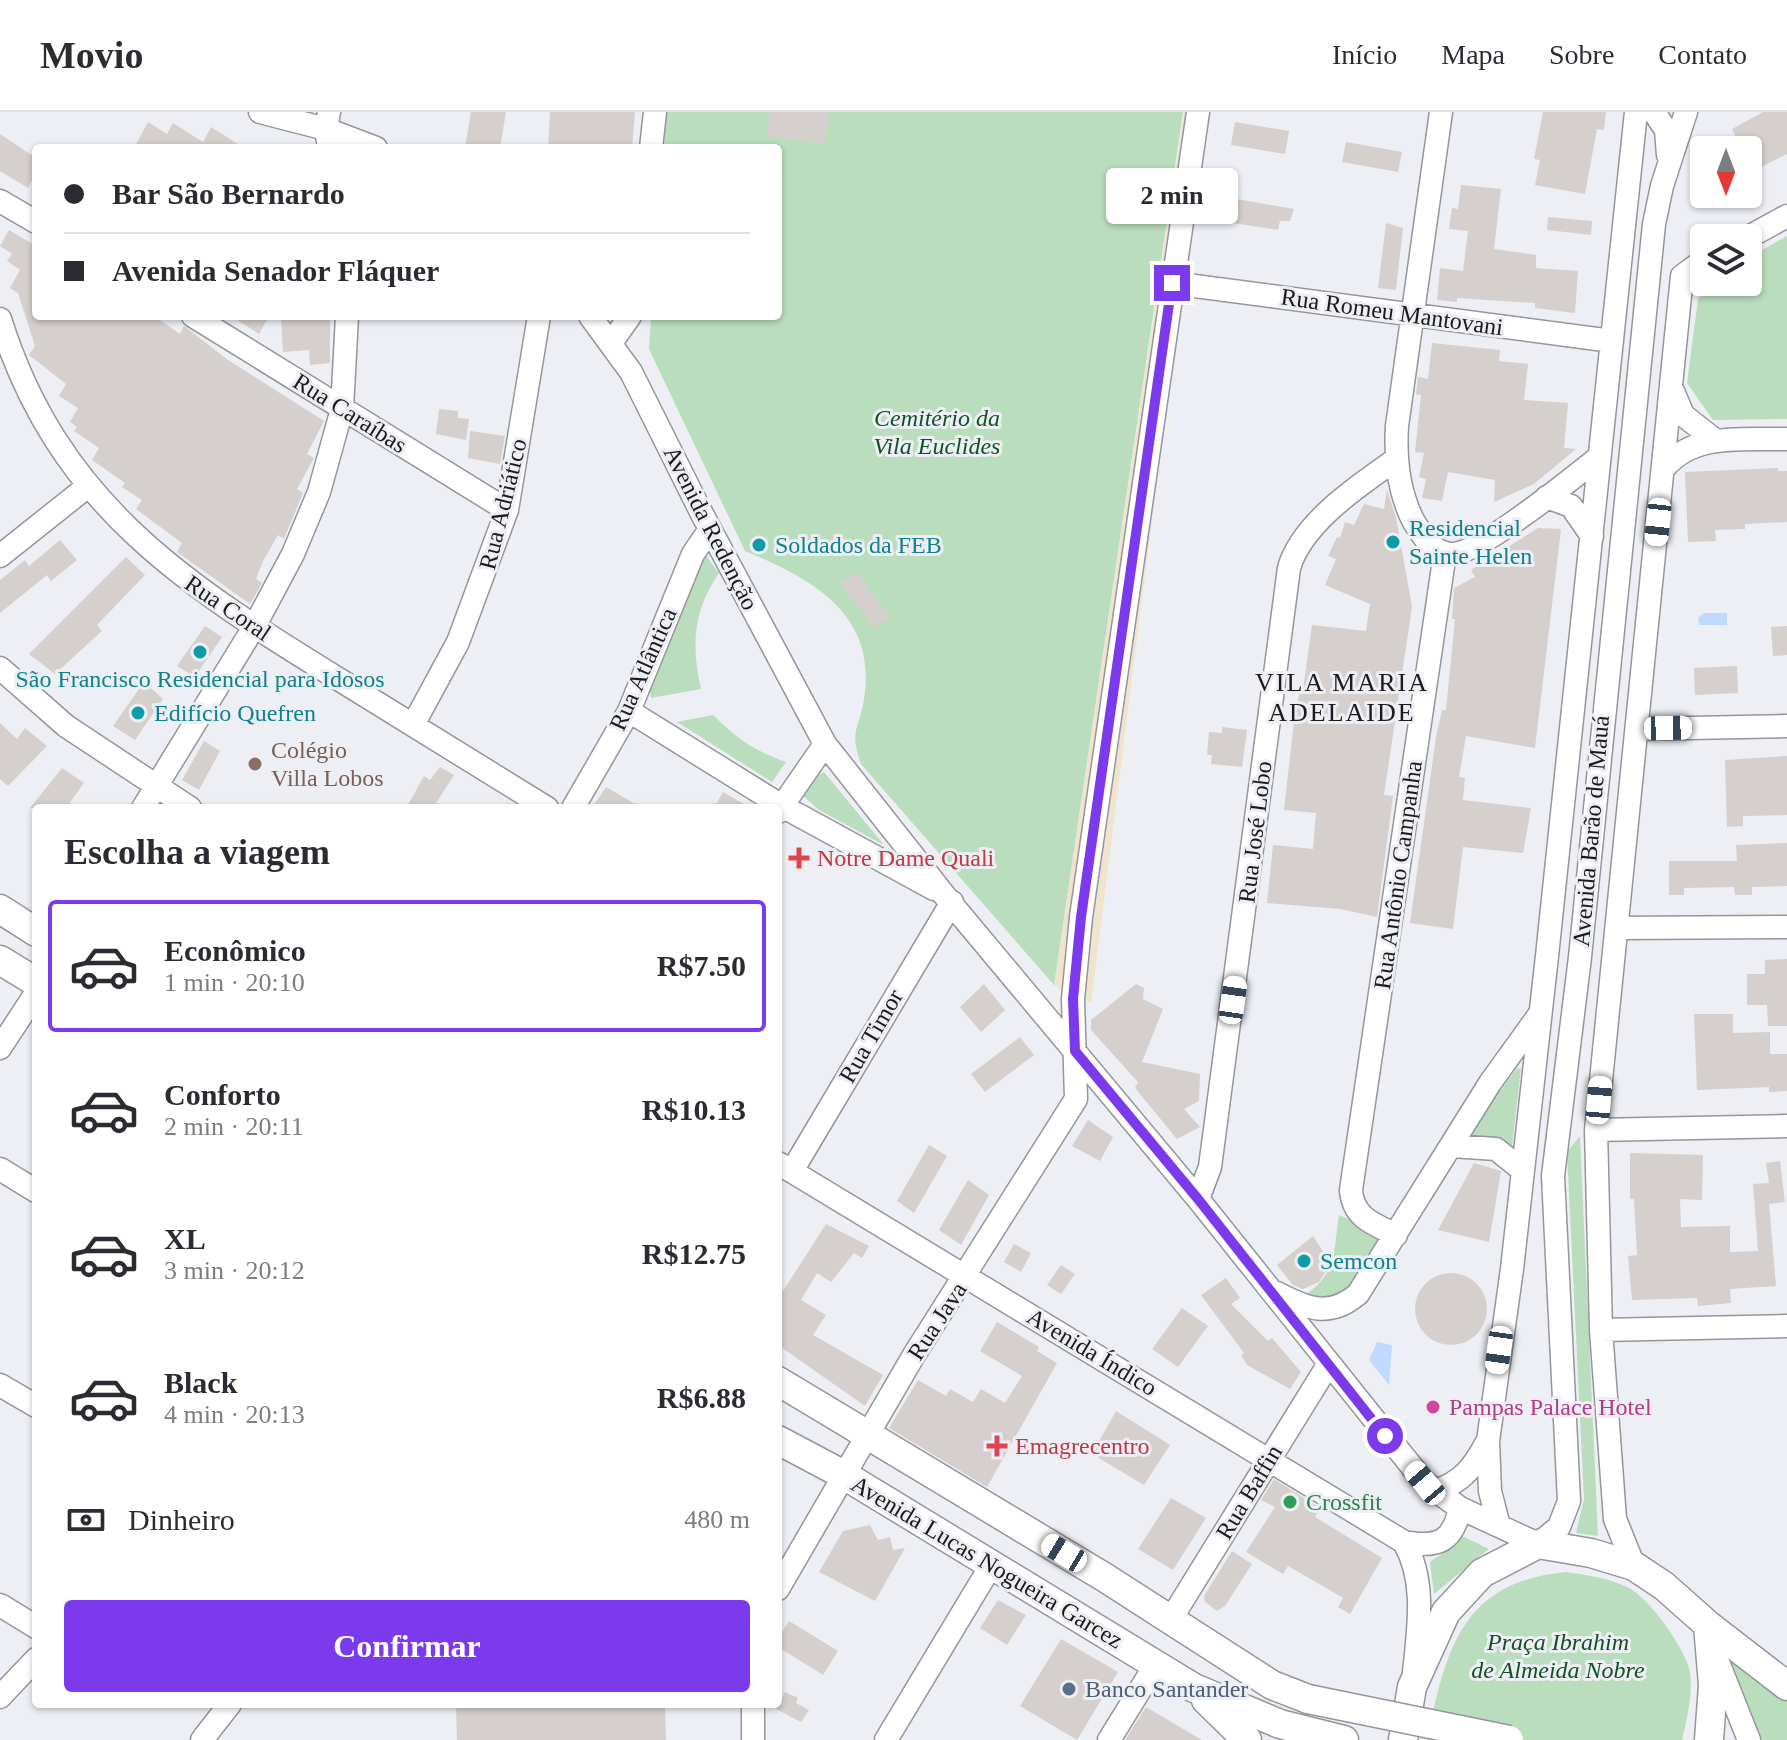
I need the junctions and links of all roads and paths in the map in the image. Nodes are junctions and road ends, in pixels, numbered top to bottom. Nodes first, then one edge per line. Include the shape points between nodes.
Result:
1 (260, 112) edge
2 (655, 112) edge
3 (1198, 112) edge
4 (1441, 112) edge
5 (1636, 112) edge
6 (1654, 112) edge
7 (1686, 112) edge
8 (328, 130) edge
9 (365, 144) edge
10 (651, 144) edge
11 (1669, 162) junction
12 (0, 201) edge
13 (1787, 216) edge
14 (32, 220) edge
15 (1762, 230) edge
16 (1690, 269) edge
17 (1172, 283) junction
18 (1411, 315) junction
19 (0, 319) edge
20 (199, 320) edge
21 (347, 320) edge
22 (538, 320) edge
23 (593, 320) edge
24 (627, 320) edge
25 (1679, 338) junction
26 (1612, 341) junction
27 (611, 343) junction
28 (1637, 381) junction
29 (1673, 390) junction
30 (342, 409) junction
31 (1787, 439) edge
32 (1716, 441) junction
33 (1599, 457) junction
34 (1395, 460) junction
35 (1664, 468) junction
36 (88, 486) junction
37 (1547, 497) junction
38 (507, 510) junction
39 (710, 529) junction
40 (1592, 536) junction
41 (1445, 553) junction
42 (0, 556) edge
43 (254, 627) junction
44 (0, 668) edge
45 (629, 711) junction
46 (413, 725) junction
47 (1787, 726) edge
48 (1638, 729) junction
49 (825, 744) junction
50 (156, 787) junction
51 (145, 804) edge
52 (184, 804) edge
53 (541, 804) edge
54 (575, 804) edge
55 (772, 804) edge
56 (782, 806) edge
57 (782, 810) edge
58 (949, 899) junction
59 (0, 909) edge
60 (1787, 927) edge
61 (1617, 928) junction
62 (32, 929) edge
63 (1579, 959) junction
64 (0, 960) edge
65 (32, 980) edge
66 (32, 999) edge
67 (1573, 1007) junction
68 (1608, 1012) junction
69 (1540, 1014) junction
70 (0, 1048) edge
71 (1075, 1051) junction
72 (1787, 1126) edge
73 (1596, 1130) junction
74 (1451, 1146) junction
75 (785, 1167) edge
76 (0, 1169) edge
77 (1521, 1169) junction
78 (32, 1189) edge
79 (1198, 1199) junction
80 (1396, 1235) junction
81 (966, 1275) junction
82 (1269, 1289) junction
83 (1787, 1326) edge
84 (1601, 1330) junction
85 (1328, 1365) junction
86 (782, 1383) edge
87 (0, 1385) edge
88 (32, 1404) edge
89 (868, 1433) junction
90 (1488, 1441) junction
91 (782, 1442) edge
92 (1269, 1459) junction
93 (844, 1475) junction
94 (1436, 1491) junction
95 (1460, 1508) junction
96 (1499, 1526) junction
97 (1404, 1542) junction
98 (1538, 1544) junction
99 (992, 1564) junction
100 (1634, 1566) junction
101 (782, 1582) edge
102 (0, 1605) edge
103 (1171, 1619) junction
104 (32, 1625) edge
105 (1709, 1635) junction
106 (32, 1663) edge
107 (1156, 1664) junction
108 (1787, 1686) edge
109 (1412, 1687) junction
110 (1194, 1688) junction
111 (0, 1697) edge
112 (227, 1708) edge
113 (753, 1708) edge
114 (202, 1740) edge
115 (753, 1740) edge
116 (886, 1740) edge
117 (1109, 1740) edge
118 (1247, 1740) edge
119 (1344, 1740) edge
120 (1403, 1740) edge
121 (1509, 1740) edge
122 (1709, 1740) edge
123 (1749, 1740) edge

1 - 8 street
2 - 10 street
3 - 17 street, Rua Java
4 - 18 street
5 - 26 street, Avenida Barão de Mauá
6 - 11 street via 1666,130
7 - 11 street, Avenida Barão de Mauá
8 - 9 street
11 - 28 street, Avenida Barão de Mauá via 1654,224
12 - 14 street
13 - 15 street
16 - 25 street, Avenida Barão de Mauá via 1685,272
17 - 18 street, Rua Romeu Mantovani
17 - 71 street, Rua Java via 1081,917 1073,999
18 - 26 street, Rua Romeu Mantovani
18 - 34 street
19 - 36 street, Rua Coral via 47,423
20 - 30 street, Rua Caraíbas
21 - 30 street
22 - 38 street, Rua Adriático
23 - 27 street, Avenida Redenção
24 - 27 street
25 - 28 street via 1663,348
25 - 29 street, Avenida Barão de Mauá
26 - 33 street, Avenida Barão de Mauá
27 - 39 street, Avenida Redenção
28 - 63 street, Avenida Barão de Mauá
29 - 32 street via 1683,415
29 - 35 street, Avenida Barão de Mauá
30 - 38 street, Rua Caraíbas
30 - 43 street via 319,492
31 - 32 street
32 - 35 street via 1688,446
33 - 37 street
33 - 40 street, Avenida Barão de Mauá
34 - 41 street via 1414,521 1432,546
34 - 79 street, Rua José Lobo via 1329,513 1292,559 1210,1167
35 - 48 street, Avenida Barão de Mauá
36 - 42 street
36 - 43 street, Rua Coral via 133,537
37 - 40 street via 1571,506
37 - 41 street via 1464,552
38 - 46 street, Rua Adriático via 463,630
39 - 45 street, Rua Atlântica via 693,554
39 - 49 street, Avenida Redenção
40 - 69 street, Avenida Barão de Mauá
41 - 80 street, Rua Antônio Campanha via 1351,1190 1360,1215
43 - 46 street, Rua Coral
43 - 50 street
44 - 50 street via 66,726
45 - 54 street, Rua Atlântica
45 - 55 street
46 - 53 street, Rua Coral
47 - 48 street
48 - 61 street, Avenida Barão de Mauá
49 - 56 street
49 - 58 street, Avenida Redenção
50 - 51 street
50 - 52 street
57 - 58 street via 881,857
58 - 71 street, Avenida Redenção
58 - 75 street, Rua Timor
59 - 62 main road
60 - 61 street
61 - 68 street, Avenida Barão de Mauá
63 - 67 street, Avenida Barão de Mauá
63 - 69 street
64 - 65 main road
66 - 70 street
67 - 68 street
67 - 98 street, Avenida Barão de Mauá via 1553,1176 1569,1501 1559,1527
68 - 73 street, Avenida Barão de Mauá
69 - 74 street
69 - 77 street, Avenida Barão de Mauá
71 - 79 street, Avenida Redenção
71 - 81 street, Rua Java via 1076,1099
72 - 73 street
73 - 84 street, Avenida Barão de Mauá
74 - 77 street via 1496,1149
74 - 80 street
75 - 81 street, Avenida Índico
76 - 78 street
77 - 90 street, Avenida Barão de Mauá
79 - 82 street, Avenida Redenção
80 - 82 street via 1366,1283 1338,1307 1305,1308
81 - 89 street, Rua Java
81 - 92 street, Avenida Índico
82 - 85 street, Avenida Redenção
83 - 84 street
84 - 100 street, Avenida Barão de Mauá via 1615,1519
85 - 92 street, Rua Baffin
85 - 94 street, Avenida Redenção
86 - 89 main road, Avenida Lucas Nogueira Garcez
87 - 88 street
89 - 93 street, Rua Java
89 - 103 main road, Avenida Lucas Nogueira Garcez
90 - 94 street, Avenida Barão de Mauá via 1469,1473
90 - 96 street, Avenida Barão de Mauá via 1490,1491
91 - 93 main road, Avenida Lucas Nogueira Garcez
92 - 97 street, Avenida Índico
92 - 103 street, Rua Baffin
93 - 99 main road, Avenida Lucas Nogueira Garcez
93 - 101 street, Rua Java
94 - 95 street, Avenida Redenção
95 - 96 street, Avenida Redenção
95 - 97 street via 1444,1543
96 - 98 street, Avenida Redenção
97 - 109 street via 1415,1563 1419,1589
98 - 100 main road
98 - 109 main road via 1493,1565 1463,1589 1439,1626
99 - 107 main road, Avenida Lucas Nogueira Garcez
99 - 116 street
100 - 105 main road via 1664,1586
102 - 104 street
103 - 121 main road, Avenida Lucas Nogueira Garcez, bridge via 1272,1685 1308,1699
105 - 108 main road
105 - 122 main road
105 - 123 street
106 - 111 street
107 - 110 main road, Avenida Lucas Nogueira Garcez
107 - 117 street
109 - 120 main road
110 - 118 main road, Avenida Lucas Nogueira Garcez
110 - 119 main road, Avenida Lucas Nogueira Garcez via 1299,1730
112 - 114 street
113 - 115 street

